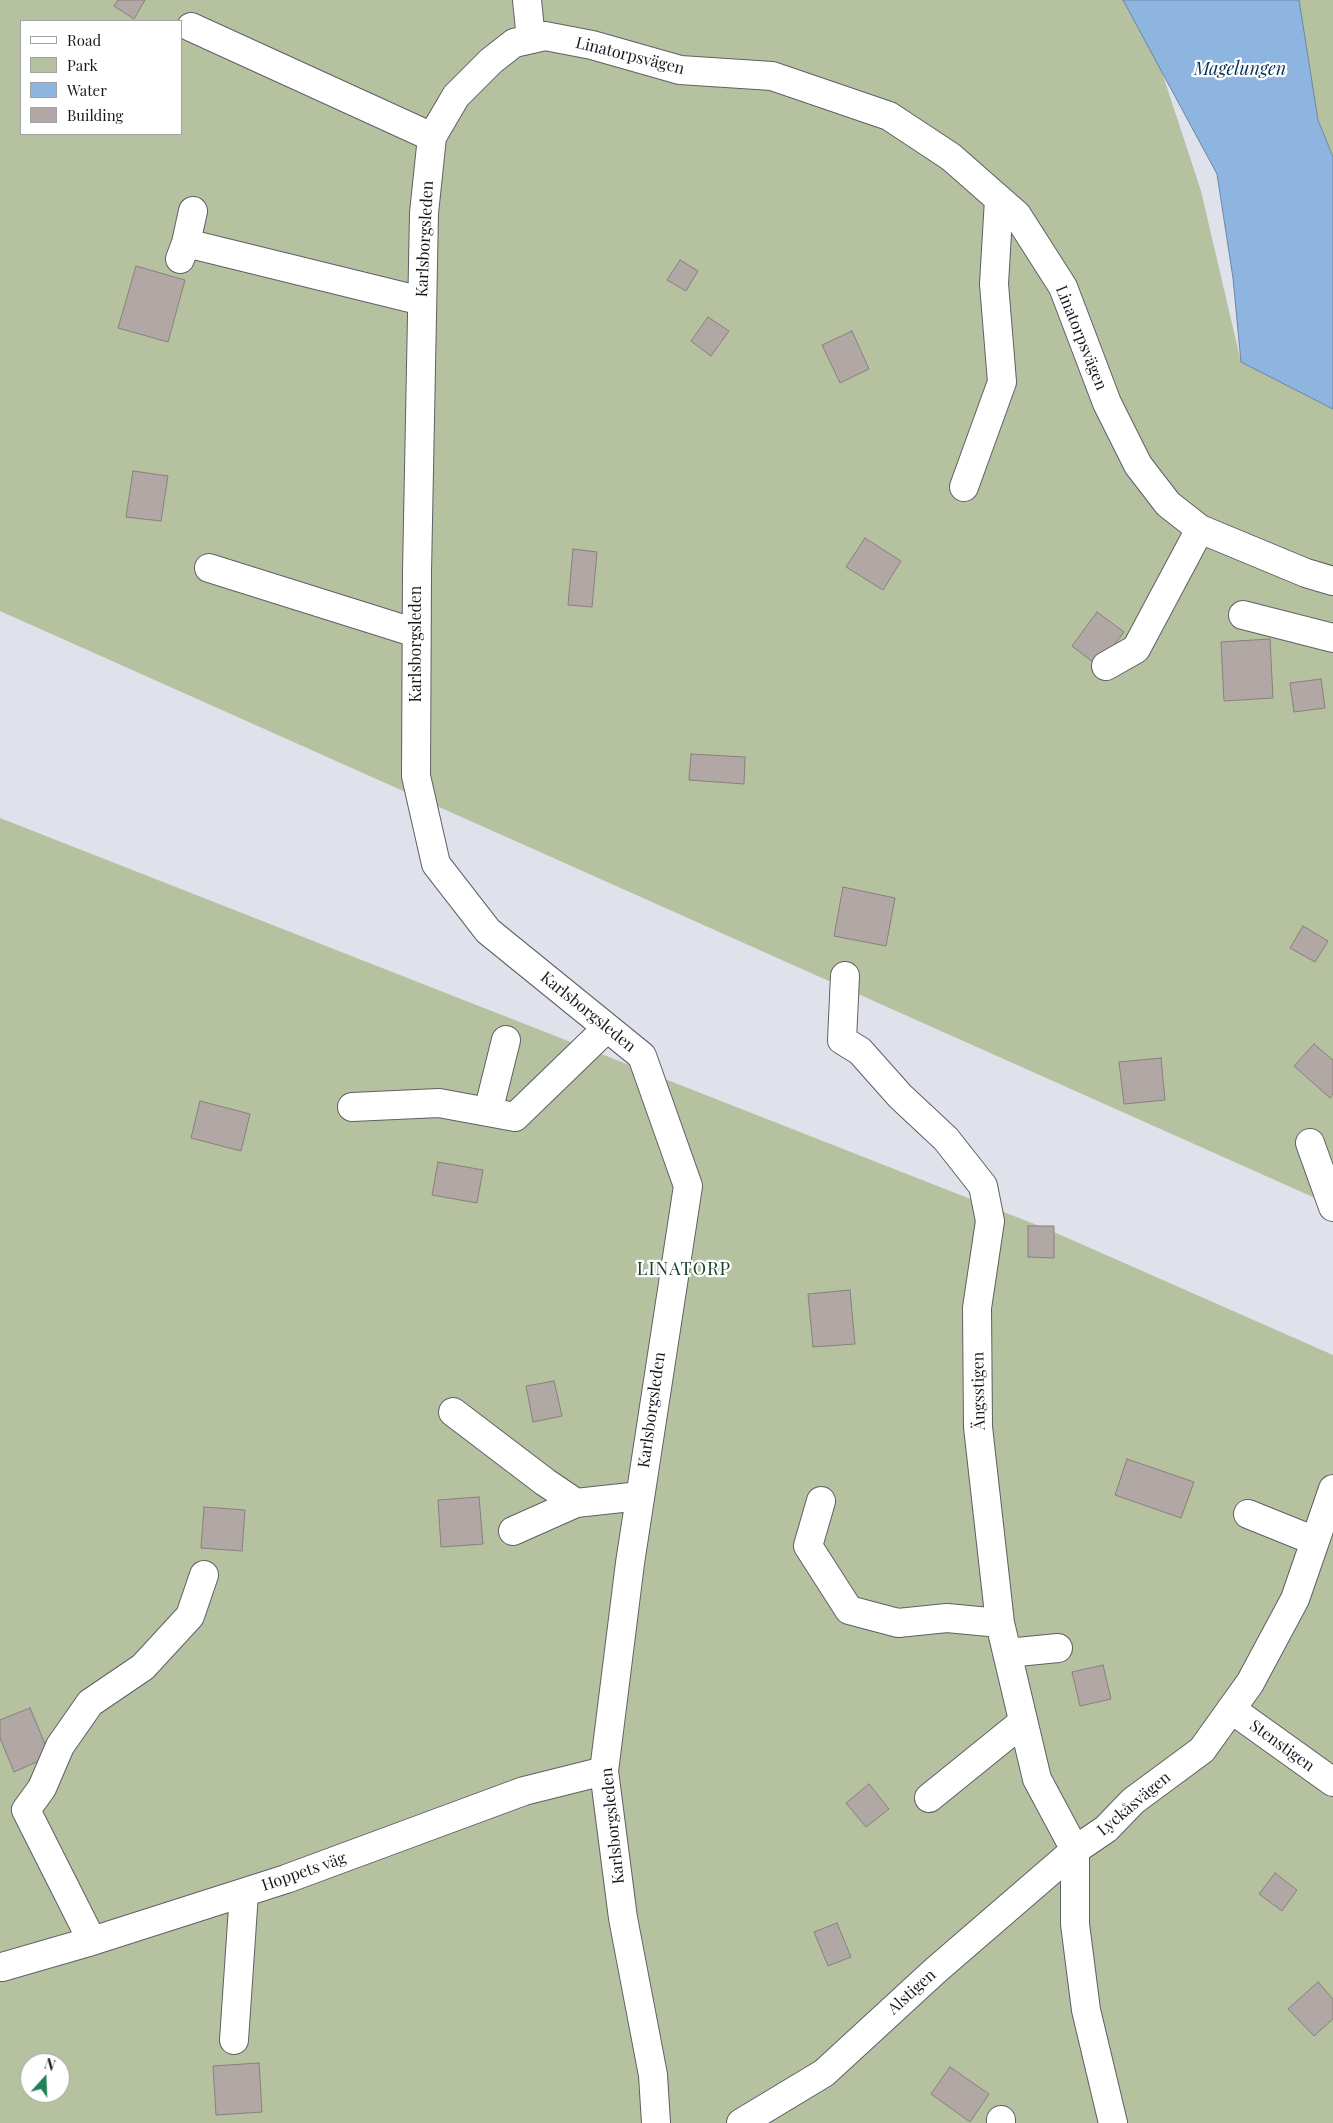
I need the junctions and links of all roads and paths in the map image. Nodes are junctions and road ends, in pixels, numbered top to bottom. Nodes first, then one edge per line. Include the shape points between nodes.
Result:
1 (527, 0) edge
2 (191, 27) dead end
3 (531, 39) junction
4 (432, 137) junction
5 (998, 199) junction
6 (193, 211) dead end
7 (422, 301) junction
8 (964, 487) dead end
9 (1200, 529) junction
10 (209, 568) dead end
11 (1333, 581) edge
12 (1243, 615) dead end
13 (416, 633) junction
14 (1333, 638) edge
15 (1106, 666) dead end
16 (845, 976) dead end
17 (607, 1028) junction
18 (506, 1040) dead end
19 (352, 1107) dead end
20 (488, 1112) junction
21 (1310, 1143) dead end
22 (1333, 1207) edge
23 (453, 1412) dead end
24 (1333, 1489) edge
25 (640, 1496) junction
26 (821, 1502) dead end
27 (576, 1503) junction
28 (1248, 1514) dead end
29 (513, 1531) dead end
30 (1315, 1541) junction
31 (204, 1575) dead end
32 (1000, 1623) junction
33 (1058, 1648) dead end
34 (1007, 1653) junction
35 (1231, 1710) junction
36 (1023, 1722) junction
37 (604, 1771) junction
38 (1333, 1782) edge
39 (928, 1798) dead end
40 (1075, 1850) junction
41 (244, 1893) junction
42 (92, 1941) junction
43 (2, 1967) dead end
44 (234, 2040) dead end
45 (656, 2123) edge
46 (741, 2123) edge
47 (1113, 2123) edge

1 - 3 street
2 - 4 street
3 - 4 street, Karlsborgsleden via 514,43 491,61 456,96
3 - 5 street, Linatorpsvägen via 545,36 582,43 680,70 772,76 889,116 951,157
4 - 7 street, Karlsborgsleden via 424,213
5 - 8 street via 994,284 1002,382
5 - 9 street, Linatorpsvägen via 1017,215 1062,287 1107,403 1138,465 1168,504
6 - 7 street via 183,251
7 - 13 street, Karlsborgsleden
9 - 11 street, Linatorpsvägen
9 - 15 street via 1136,649
10 - 13 street
12 - 14 street
13 - 17 street, Karlsborgsleden via 416,776 436,864 488,931
16 - 32 street, Ängsstigen via 842,1040 860,1051 900,1096 946,1139 982,1186 990,1221 977,1308 978,1427
17 - 20 street via 515,1117
17 - 25 street, Karlsborgsleden via 642,1056 688,1186
18 - 20 street
19 - 20 street via 439,1103
21 - 22 street
23 - 27 street
24 - 30 street, Lyckåsvägen
25 - 27 street
25 - 37 street, Karlsborgsleden
26 - 32 street via 808,1546 849,1610 898,1623 947,1618
27 - 29 street
28 - 30 street
30 - 35 street, Lyckåsvägen via 1295,1599 1250,1683
31 - 42 street via 190,1616 143,1667 90,1703 60,1746 42,1788 26,1810
32 - 34 street, Ängsstigen
33 - 34 street
34 - 36 street, Ängsstigen
35 - 38 street, Stenstigen
35 - 40 street, Lyckåsvägen via 1202,1750 1133,1801 1106,1829
36 - 39 street
36 - 40 street, Ängsstigen via 1037,1780
37 - 41 street, Hoppets väg via 524,1791
37 - 45 street, Karlsborgsleden via 623,1918 653,2075
40 - 46 street, Alstigen via 936,1970 824,2073
40 - 47 street via 1075,1924 1086,2010
41 - 42 street, Hoppets väg
41 - 44 street
42 - 43 street, Hoppets väg

